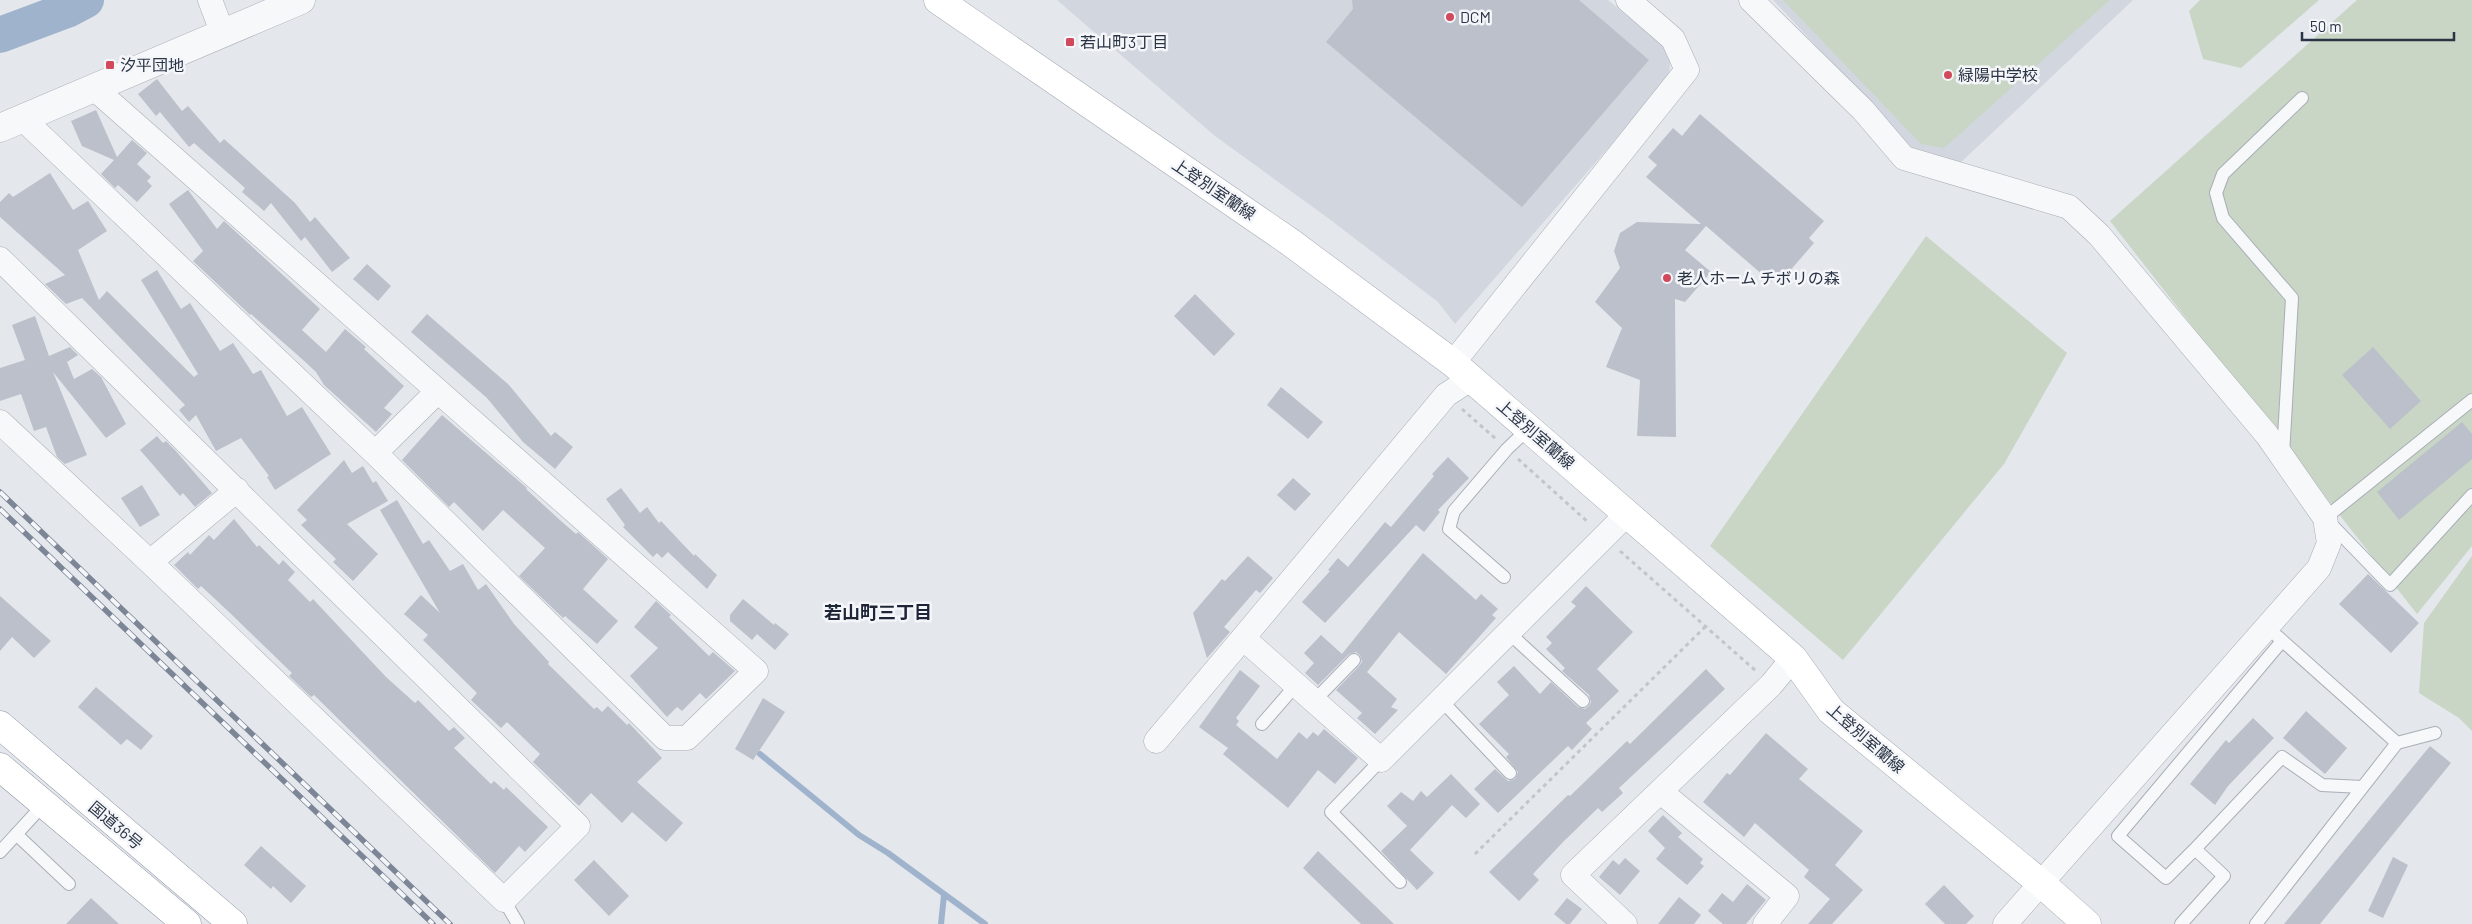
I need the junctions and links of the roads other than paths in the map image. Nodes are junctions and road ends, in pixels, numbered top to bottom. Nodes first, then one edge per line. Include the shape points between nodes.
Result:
1 (301, 0) edge
2 (938, 0) edge
3 (1628, 0) edge
4 (1751, 0) edge
5 (216, 14) edge
6 (95, 89) junction
7 (2302, 98) dead end
8 (11, 124) edge
9 (0, 259) edge
10 (1462, 370) junction
11 (438, 391) junction
12 (2472, 400) edge
13 (0, 422) edge
14 (1530, 427) junction
15 (376, 454) junction
16 (2283, 458) junction
17 (236, 490) junction
18 (2472, 495) edge
19 (1627, 514) junction
20 (2325, 518) junction
21 (150, 562) junction
22 (1504, 577) dead end
23 (1509, 633) junction
24 (2275, 634) junction
25 (1243, 638) junction
26 (1792, 658) junction
27 (1354, 660) dead end
28 (1296, 685) junction
29 (1314, 701) junction
30 (1442, 701) junction
31 (1583, 701) dead end
32 (1262, 724) dead end
33 (0, 725) edge
34 (2435, 732) dead end
35 (1156, 742) dead end
36 (2397, 743) junction
37 (1381, 760) junction
38 (0, 767) edge
39 (1510, 773) dead end
40 (2362, 787) junction
41 (1661, 792) junction
42 (43, 805) junction
43 (16, 834) junction
44 (2195, 850) junction
45 (0, 852) edge
46 (1400, 882) dead end
47 (69, 884) dead end
48 (2042, 884) junction
49 (504, 900) junction
50 (187, 924) edge
51 (233, 924) edge
52 (518, 924) edge
53 (1625, 924) edge
54 (1765, 924) edge
55 (2005, 924) edge
56 (2087, 924) edge
57 (2181, 924) edge
58 (2256, 924) edge

1 - 5 street
2 - 10 main road, 上登別室蘭線 via 1290,242
3 - 10 street via 1673,39 1687,70
4 - 16 street via 1863,110 1904,158 2069,207 2112,250 2205,359
5 - 6 street
6 - 8 street
6 - 11 street
7 - 16 lane via 2222,174 2216,193 2223,218 2292,298
8 - 15 street
9 - 17 street
10 - 14 main road, 上登別室蘭線
10 - 25 street via 1446,395
11 - 15 street
11 - 15 street via 756,672 687,738 665,738
12 - 20 lane
13 - 21 street
14 - 19 main road, 上登別室蘭線
14 - 22 lane via 1507,448 1454,511 1449,529
16 - 20 street
17 - 21 street
17 - 49 street via 578,826
18 - 20 lane via 2390,585
19 - 23 street
19 - 26 main road, 上登別室蘭線
20 - 24 street via 2329,543 2319,568
21 - 49 street
23 - 30 street
23 - 31 lane
24 - 36 lane
24 - 44 lane via 2118,836 2166,878
24 - 48 street
25 - 28 street
25 - 35 street
26 - 41 street via 1771,685
26 - 48 main road, 上登別室蘭線 via 1831,711
27 - 29 lane
28 - 29 street
28 - 32 lane
29 - 37 street
30 - 37 street
30 - 39 lane
33 - 51 main road, 国道36号
34 - 36 lane
36 - 40 lane
37 - 46 lane via 1331,812
38 - 42 main road, 国道36号
40 - 44 lane via 2322,785 2282,757
40 - 58 lane
41 - 53 street via 1573,875
41 - 54 street via 1787,896
42 - 43 lane
42 - 50 main road, 国道36号
43 - 45 lane
43 - 47 lane
44 - 57 lane via 2224,876
48 - 55 street
48 - 56 main road, 上登別室蘭線
49 - 52 lane

